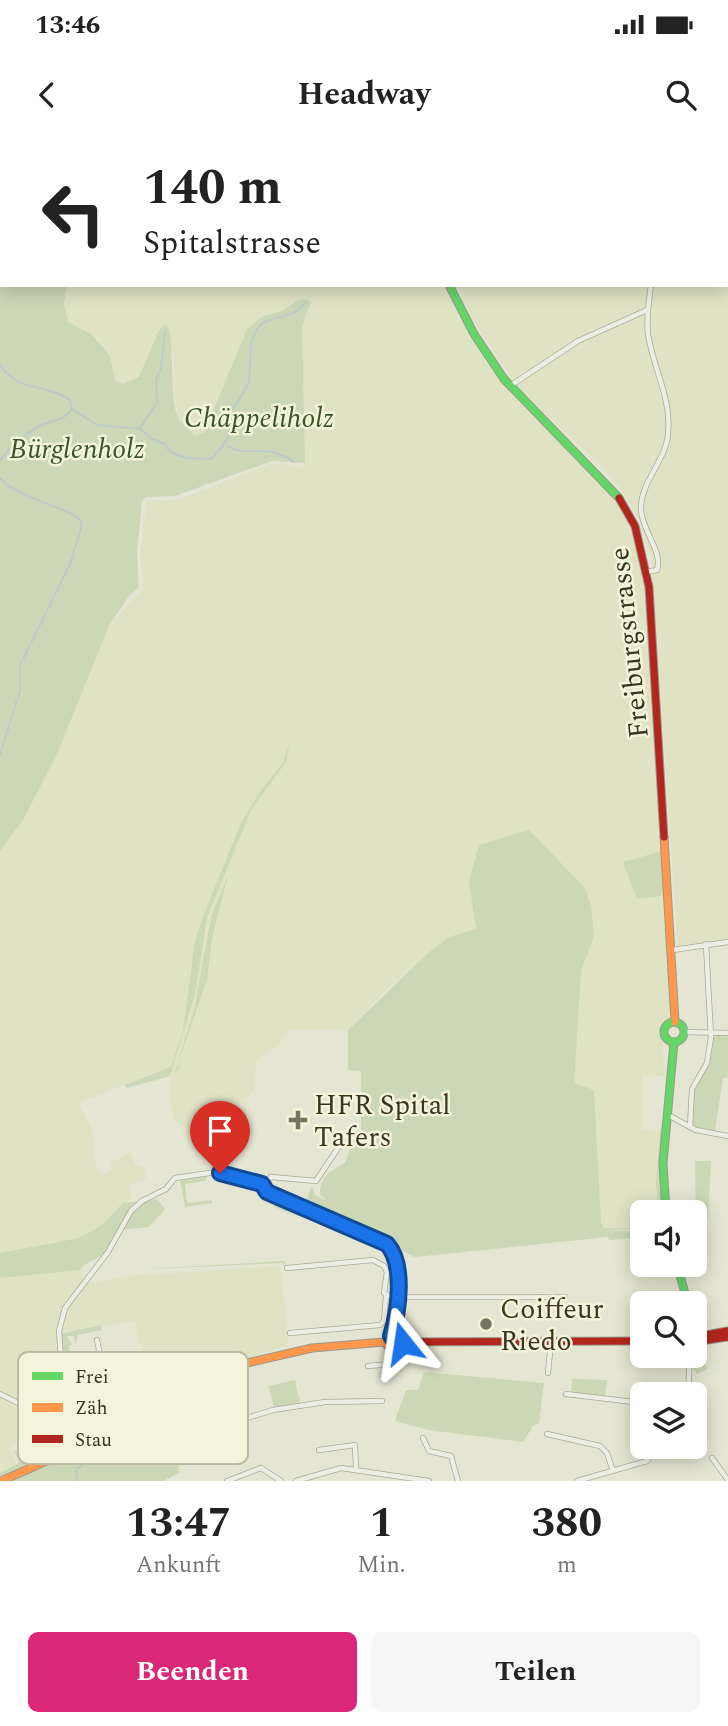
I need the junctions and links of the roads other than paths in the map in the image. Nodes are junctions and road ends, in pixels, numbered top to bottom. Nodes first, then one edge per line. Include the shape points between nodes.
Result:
1 (450, 287) edge
2 (651, 287) edge
3 (647, 310) junction
4 (510, 386) junction
5 (647, 572) junction
6 (728, 942) edge
7 (706, 944) junction
8 (673, 950) junction
9 (675, 1022) junction
10 (684, 1032) junction
11 (711, 1032) junction
12 (728, 1033) edge
13 (674, 1042) junction
14 (667, 1115) junction
15 (690, 1127) junction
16 (728, 1136) edge
17 (342, 1142) dead end
18 (262, 1184) junction
19 (665, 1200) edge
20 (287, 1268) dead end
21 (386, 1296) junction
22 (396, 1297) junction
23 (565, 1297) dead end
24 (728, 1330) edge
25 (290, 1332) dead end
26 (707, 1336) edge
27 (728, 1337) edge
28 (707, 1338) edge
29 (97, 1340) dead end
30 (630, 1341) edge
31 (393, 1342) junction
32 (551, 1342) junction
33 (61, 1352) edge
34 (99, 1352) edge
35 (248, 1364) edge
36 (369, 1366) dead end
37 (548, 1373) dead end
38 (0, 1394) edge
39 (566, 1394) dead end
40 (382, 1401) dead end
41 (630, 1402) edge
42 (18, 1403) edge
43 (248, 1416) edge
44 (547, 1434) dead end
45 (423, 1438) dead end
46 (319, 1450) dead end
47 (712, 1458) dead end
48 (649, 1459) edge
49 (40, 1464) edge
50 (356, 1469) junction
51 (613, 1471) junction
52 (728, 1480) edge
53 (1, 1481) edge
54 (227, 1481) edge
55 (281, 1481) edge
56 (296, 1481) edge
57 (429, 1481) edge
58 (458, 1481) edge
59 (577, 1481) edge

1 - 4 main road, Freiburgstrasse via 475,337
2 - 3 street
3 - 4 street via 578,341
3 - 5 street via 648,334 669,424 666,447 641,504 643,521 660,560 657,570
4 - 5 main road, Freiburgstrasse via 618,494 636,528
5 - 8 main road, Freiburgstrasse
6 - 7 street
7 - 8 street
7 - 11 street
8 - 9 main road, Freiburgstrasse
9 - 10 main road
9 - 13 main road, Freiburgstrasse via 664,1032
10 - 11 street
10 - 13 main road
11 - 12 street
11 - 15 street via 707,1063 692,1088
13 - 14 main road, Freiburgstrasse
14 - 15 street
14 - 19 main road, Freiburgstrasse
15 - 16 street
17 - 18 street via 316,1181 271,1177
18 - 22 street via 267,1192 387,1244 397,1263
18 - 33 street via 216,1172 175,1178 166,1189 142,1200 62,1314
20 - 21 street via 373,1260 387,1272
21 - 22 street
21 - 25 street via 380,1325
22 - 23 street
22 - 31 street
24 - 26 main road
24 - 27 main road
27 - 28 main road
29 - 34 street
30 - 32 main road
31 - 32 main road
31 - 35 main road via 386,1347 384,1342 312,1348
31 - 36 street via 397,1357 392,1364
32 - 37 street
38 - 42 street
39 - 41 street
40 - 43 street via 324,1402
44 - 51 street via 600,1446
45 - 58 street via 429,1451 451,1456
46 - 50 street via 355,1445
47 - 52 street
48 - 51 street
49 - 53 main road
50 - 56 street via 319,1472
50 - 57 street
51 - 59 street
54 - 55 street via 261,1468

